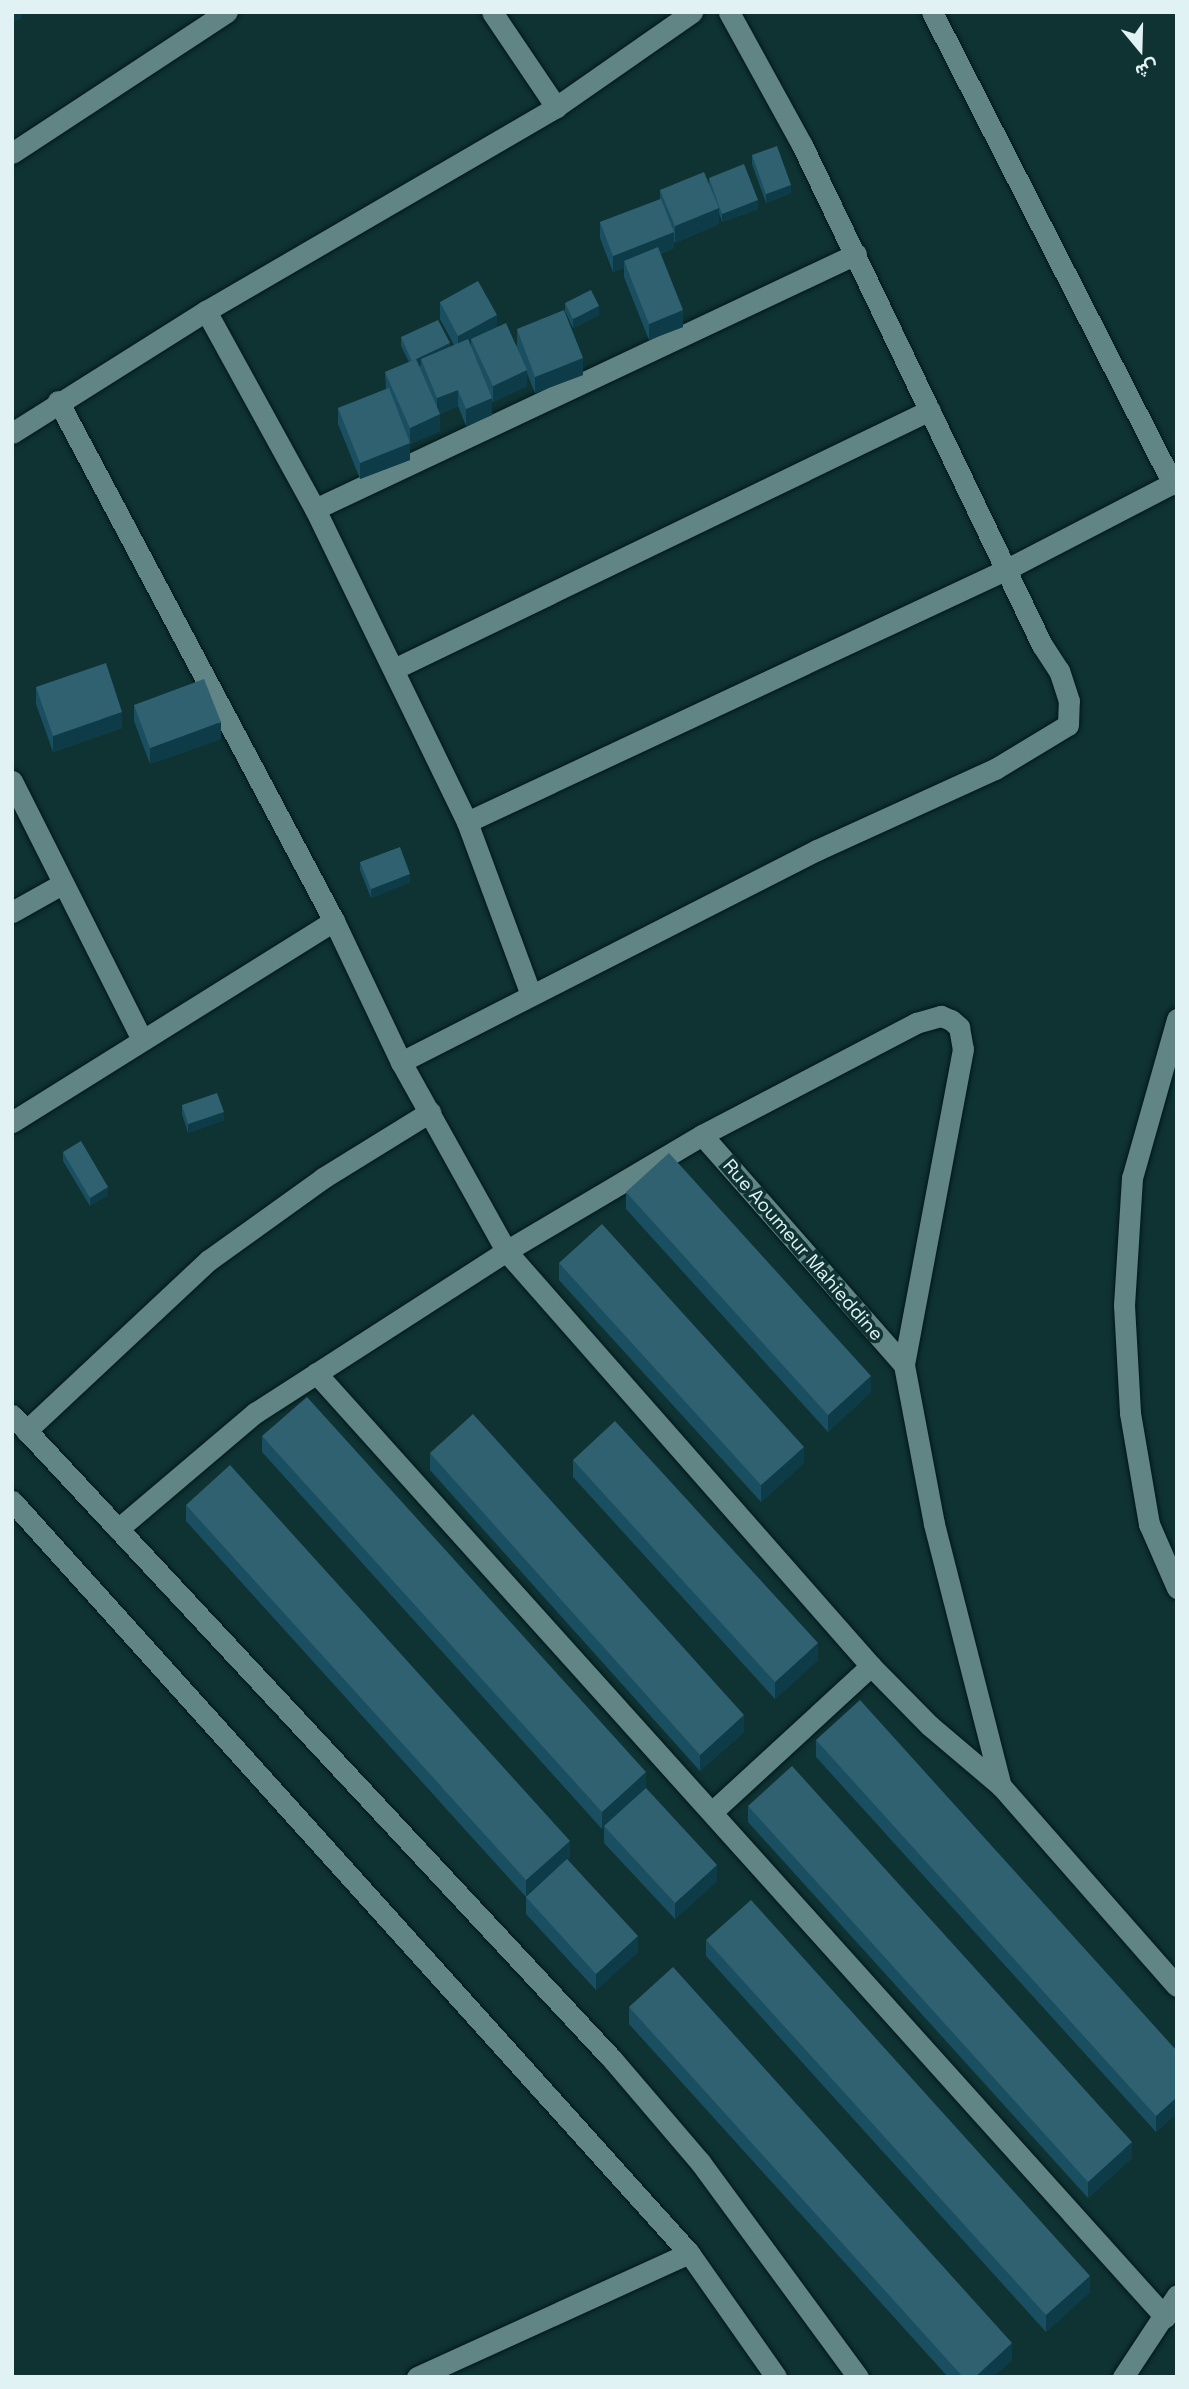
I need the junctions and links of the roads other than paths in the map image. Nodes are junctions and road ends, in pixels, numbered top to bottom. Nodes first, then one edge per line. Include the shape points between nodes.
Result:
1 (227, 12) edge
2 (492, 12) edge
3 (692, 12) edge
4 (729, 12) edge
5 (932, 12) edge
6 (556, 107) junction
7 (12, 153) edge
8 (856, 254) junction
9 (206, 311) junction
10 (58, 401) junction
11 (930, 410) junction
12 (12, 433) edge
13 (1175, 482) edge
14 (316, 509) junction
15 (1007, 569) junction
16 (394, 669) junction
17 (12, 781) edge
18 (467, 822) junction
19 (62, 884) junction
20 (12, 912) edge
21 (334, 921) junction
22 (531, 995) junction
23 (1177, 1019) edge
24 (142, 1039) junction
25 (401, 1062) junction
26 (430, 1112) junction
27 (12, 1122) edge
28 (702, 1135) junction
29 (506, 1251) junction
30 (904, 1365) junction
31 (316, 1373) junction
32 (19, 1423) edge
33 (12, 1502) edge
34 (118, 1528) junction
35 (1177, 1588) edge
36 (871, 1666) junction
37 (1001, 1786) junction
38 (712, 1812) junction
39 (1177, 1986) edge
40 (690, 2253) junction
41 (1177, 2295) edge
42 (1165, 2317) junction
43 (417, 2377) edge
44 (776, 2377) edge
45 (858, 2377) edge
46 (1123, 2377) edge

1 - 7 street
2 - 6 street
3 - 6 street
4 - 8 street
5 - 13 street
6 - 9 street
8 - 11 street
8 - 14 street
9 - 10 street
9 - 14 street
10 - 12 street
10 - 21 street
11 - 15 street
11 - 16 street
13 - 15 street
14 - 16 street
15 - 18 street
15 - 22 street via 1059,671 1069,701 1069,725 995,769 817,850
16 - 18 street
17 - 19 street
18 - 22 street
19 - 20 street
19 - 24 street
21 - 24 street
21 - 25 street
22 - 25 street
23 - 35 street via 1132,1178 1124,1305 1130,1413 1149,1524
24 - 27 street
25 - 26 street
26 - 29 street
26 - 32 street via 323,1178 209,1260
28 - 29 street
28 - 30 street, Rue Aoumeur Mahieddine
28 - 30 street via 930,1017 941,1016 959,1027 963,1049
29 - 31 street
29 - 36 street
30 - 37 street via 929,1500
31 - 34 street via 218,1441
31 - 38 street
32 - 34 street
33 - 40 street
34 - 45 street via 612,2059 708,2173
36 - 37 street via 929,1725
36 - 38 street
37 - 39 street
38 - 42 street
40 - 43 street
40 - 44 street
41 - 42 street
42 - 46 street

